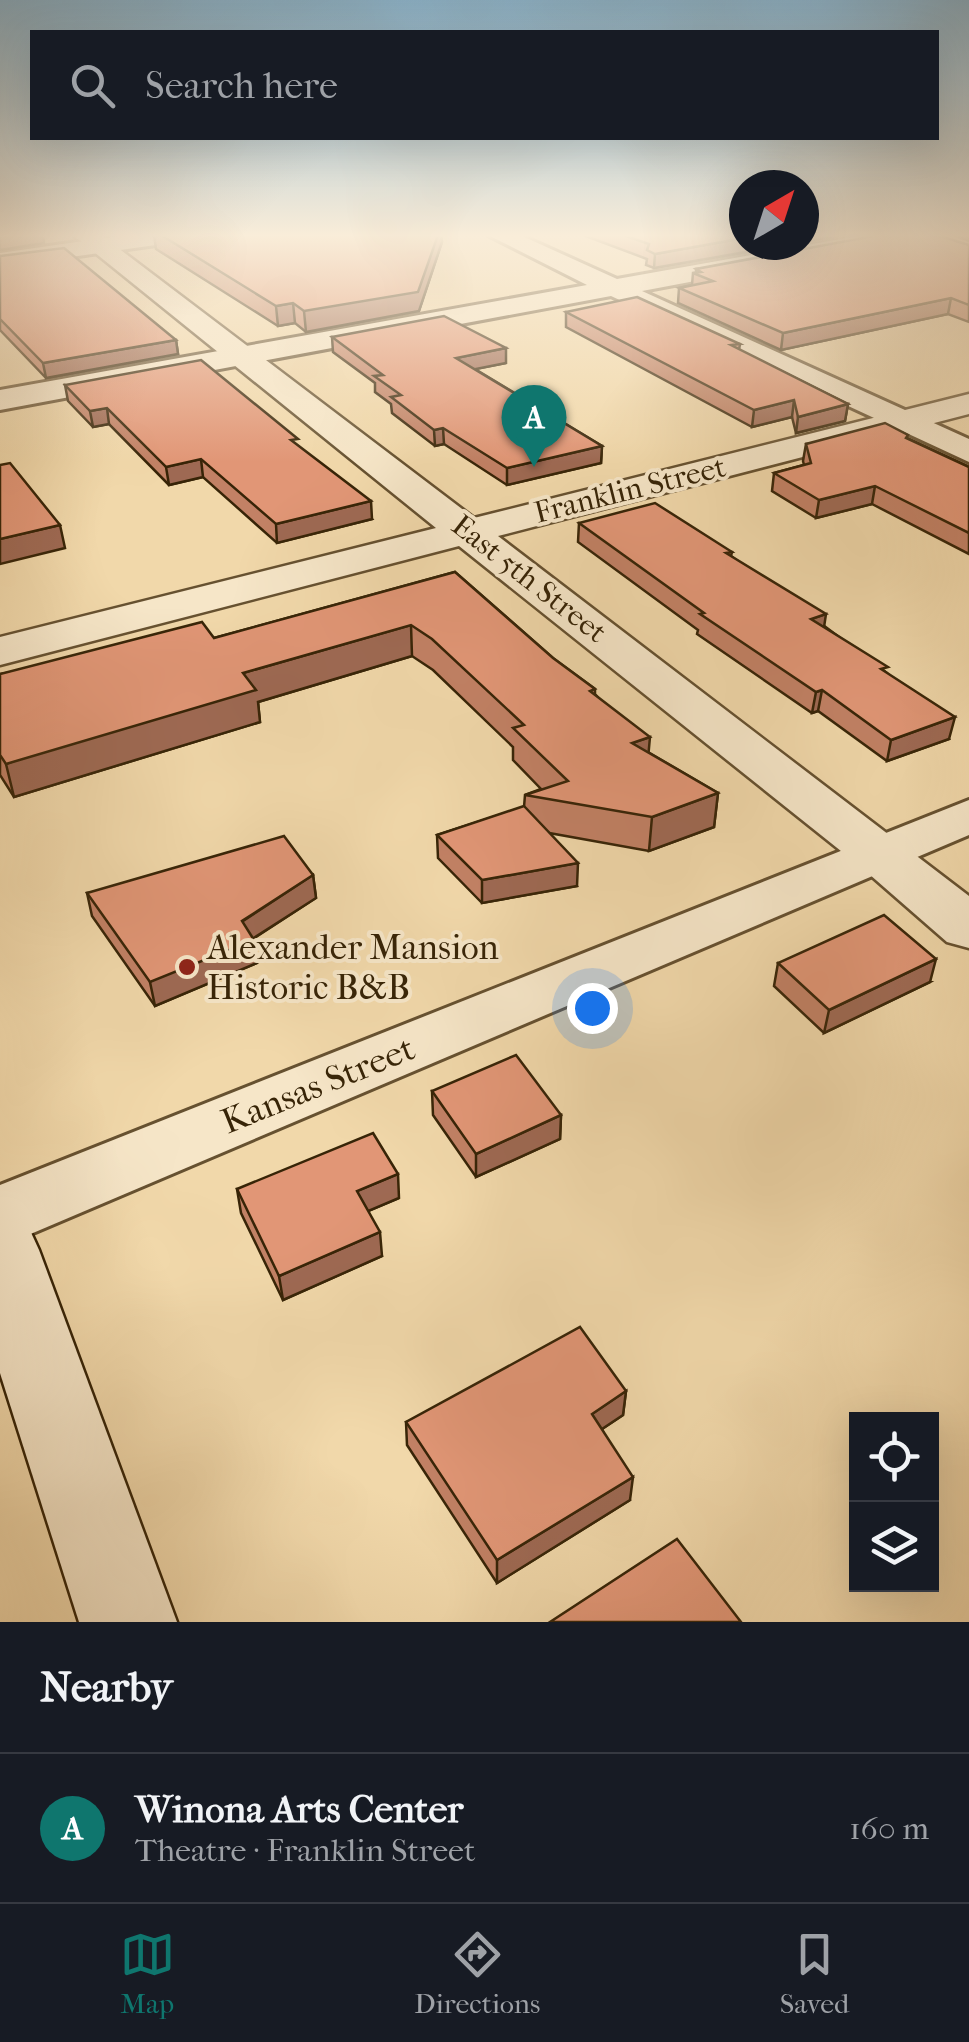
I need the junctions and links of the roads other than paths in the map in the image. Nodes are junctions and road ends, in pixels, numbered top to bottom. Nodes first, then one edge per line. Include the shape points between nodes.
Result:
1 (184, 311) edge
2 (498, 311) edge
3 (660, 311) edge
4 (243, 356) junction
5 (0, 400) edge
6 (969, 404) edge
7 (902, 420) junction
8 (969, 452) edge
9 (468, 530) junction
10 (0, 651) edge
11 (969, 816) edge
12 (881, 854) junction
13 (969, 928) edge
14 (0, 1217) edge
15 (0, 1250) edge
16 (128, 1622) edge

1 - 4 street, East 5th Street
2 - 4 street
3 - 7 street
4 - 5 street
4 - 9 street, East 5th Street
6 - 7 street, Franklin Street
7 - 8 street
7 - 9 street, Franklin Street
9 - 10 street, Franklin Street
9 - 12 street, East 5th Street
11 - 12 street, Kansas Street
12 - 13 street, East 5th Street
12 - 14 street, Kansas Street
15 - 16 street

